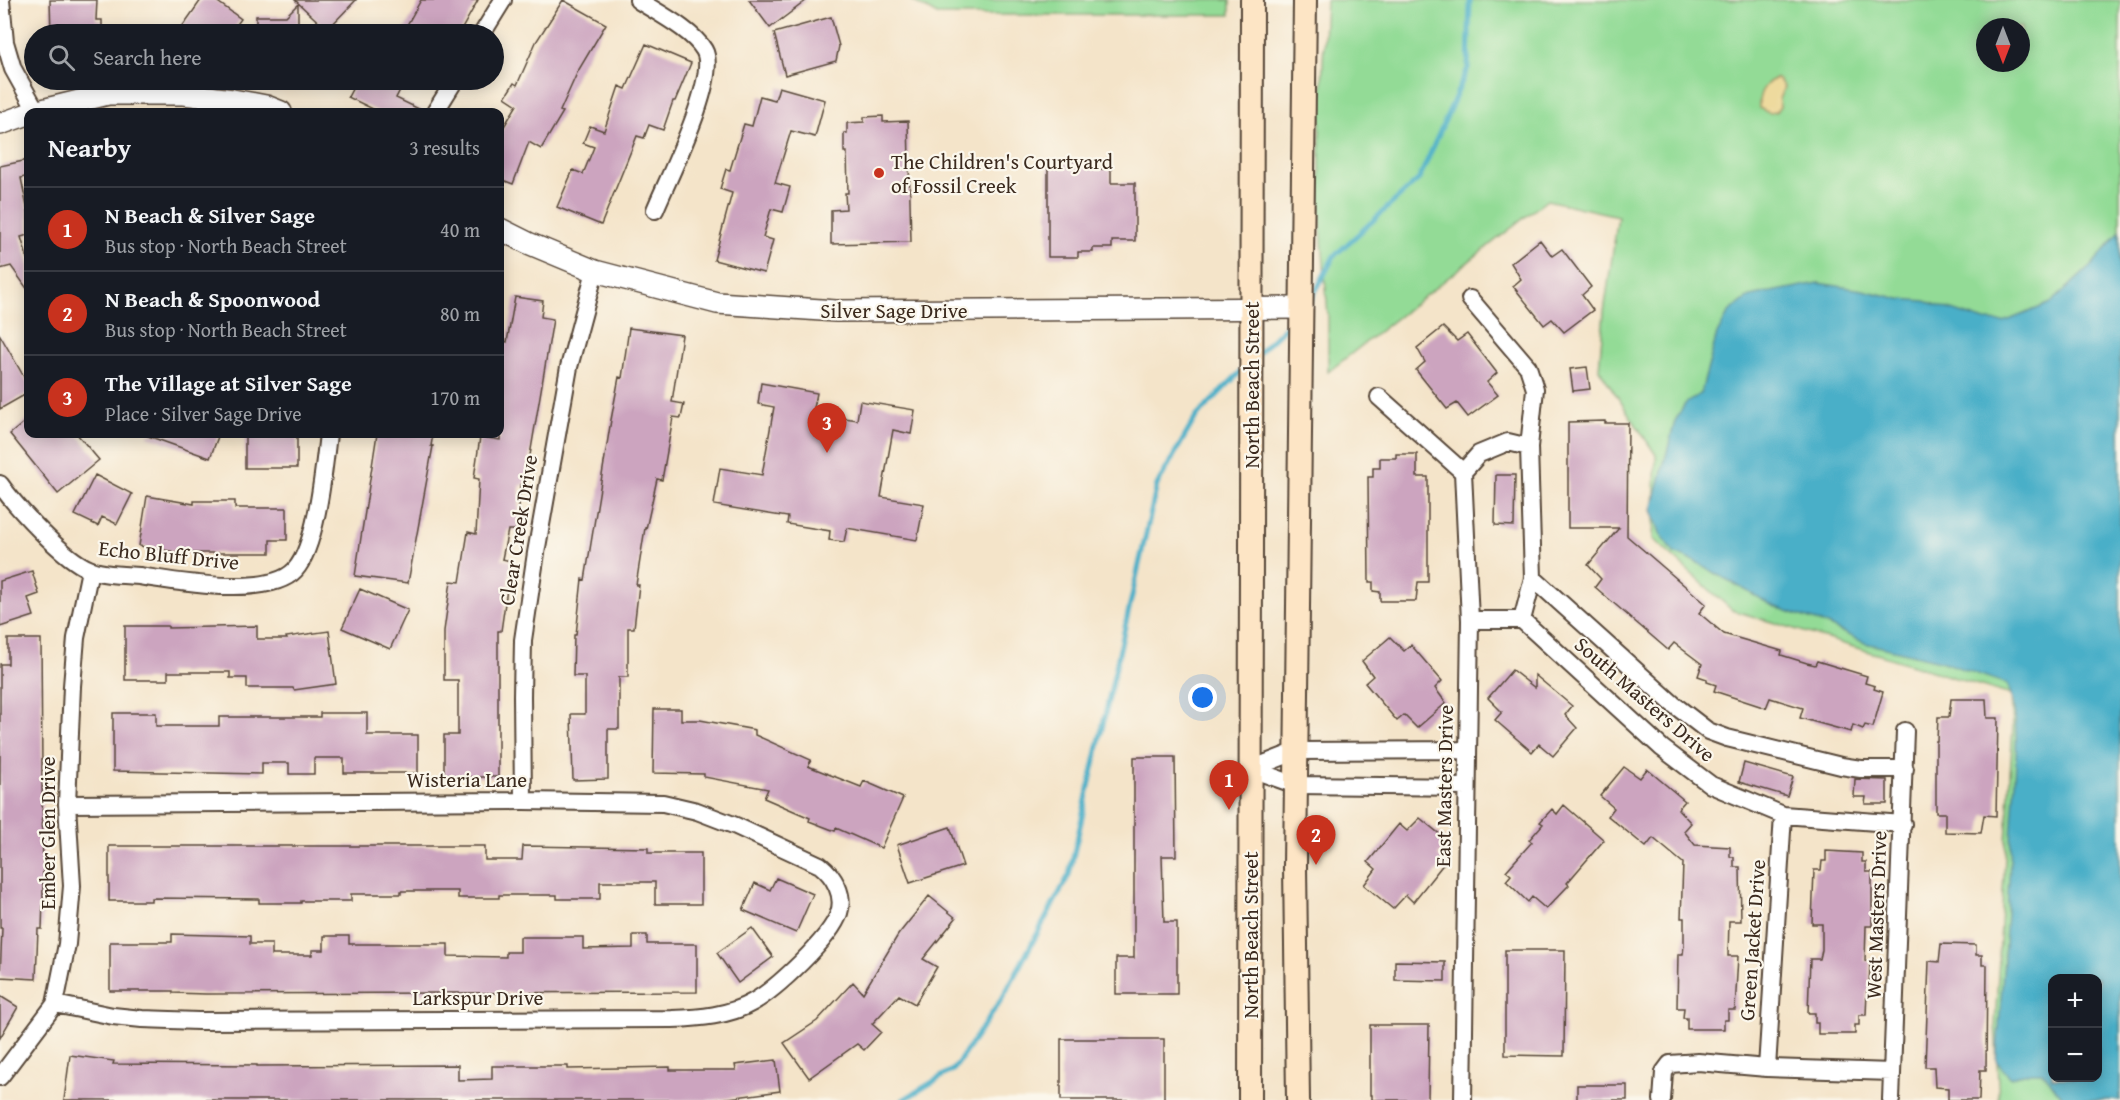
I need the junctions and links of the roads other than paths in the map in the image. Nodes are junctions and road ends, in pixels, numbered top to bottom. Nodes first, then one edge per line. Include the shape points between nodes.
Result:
1 (1, 0) edge
2 (503, 0) edge
3 (639, 0) edge
4 (1252, 0) edge
5 (1305, 0) edge
6 (488, 24) edge
7 (449, 90) edge
8 (31, 108) edge
9 (53, 108) edge
10 (271, 108) edge
11 (438, 108) edge
12 (24, 116) edge
13 (0, 124) edge
14 (655, 210) dead end
15 (504, 231) edge
16 (595, 271) junction
17 (1470, 299) dead end
18 (1252, 308) junction
19 (1302, 308) junction
20 (1379, 397) dead end
21 (327, 438) edge
22 (1529, 447) junction
23 (1463, 472) junction
24 (0, 484) edge
25 (90, 570) junction
26 (1533, 578) junction
27 (1470, 620) junction
28 (1522, 620) junction
29 (1905, 731) dead end
30 (1467, 750) junction
31 (1297, 751) junction
32 (1905, 768) junction
33 (1251, 769) junction
34 (1296, 785) junction
35 (1467, 788) junction
36 (523, 801) junction
37 (67, 804) junction
38 (1783, 815) junction
39 (1903, 824) junction
40 (840, 892) joint
41 (55, 1004) junction
42 (1767, 1068) junction
43 (1892, 1072) junction
44 (0, 1077) edge
45 (1250, 1100) edge
46 (1298, 1100) edge
47 (1462, 1100) edge
48 (1662, 1100) edge
49 (1891, 1100) edge

1 - 8 street via 5,42
2 - 6 street
3 - 14 street via 686,32 705,51 708,65 703,95
4 - 18 main road, North Beach Street
5 - 19 main road
7 - 11 street
9 - 10 street via 108,94 184,94
12 - 13 street
15 - 16 street, Silver Sage Drive
16 - 18 street, Silver Sage Drive via 717,303 836,312
16 - 36 street, Clear Creek Drive via 569,367 523,640
17 - 22 street via 1528,367 1535,389
18 - 19 street, Silver Sage Drive
18 - 33 main road, North Beach Street
19 - 31 main road
20 - 23 street
21 - 25 street, Echo Bluff Drive via 317,514 301,562 292,573 254,585 216,587
22 - 23 street via 1508,441 1479,454
22 - 26 street
23 - 27 street, East Masters Drive
24 - 25 street, Echo Bluff Drive via 67,556
25 - 37 street, Ember Glen Drive via 76,638
26 - 28 street
26 - 32 street, South Masters Drive via 1708,731 1841,766
27 - 28 street
27 - 30 street, East Masters Drive
28 - 38 street, South Masters Drive via 1691,772 1711,785
29 - 32 street, West Masters Drive
30 - 31 street
30 - 35 street, East Masters Drive
31 - 33 street
31 - 34 main road
32 - 39 street, West Masters Drive
33 - 34 street
33 - 45 main road, North Beach Street
34 - 35 street
34 - 46 main road
35 - 47 street, East Masters Drive
36 - 37 street, Wisteria Lane
36 - 40 street, Wisteria Lane via 663,802 697,811 809,859 829,872
37 - 41 street, Ember Glen Drive via 72,886 67,944
38 - 39 street, South Masters Drive
38 - 42 street, Green Jacket Drive
39 - 43 street, West Masters Drive
40 - 41 street, Larkspur Drive via 840,912 833,925 797,968 753,1002 726,1013 698,1018 198,1021 113,1016
41 - 44 street, Ember Glen Drive
42 - 43 street
42 - 48 street via 1698,1062 1670,1064 1664,1072
43 - 49 street, West Masters Drive

